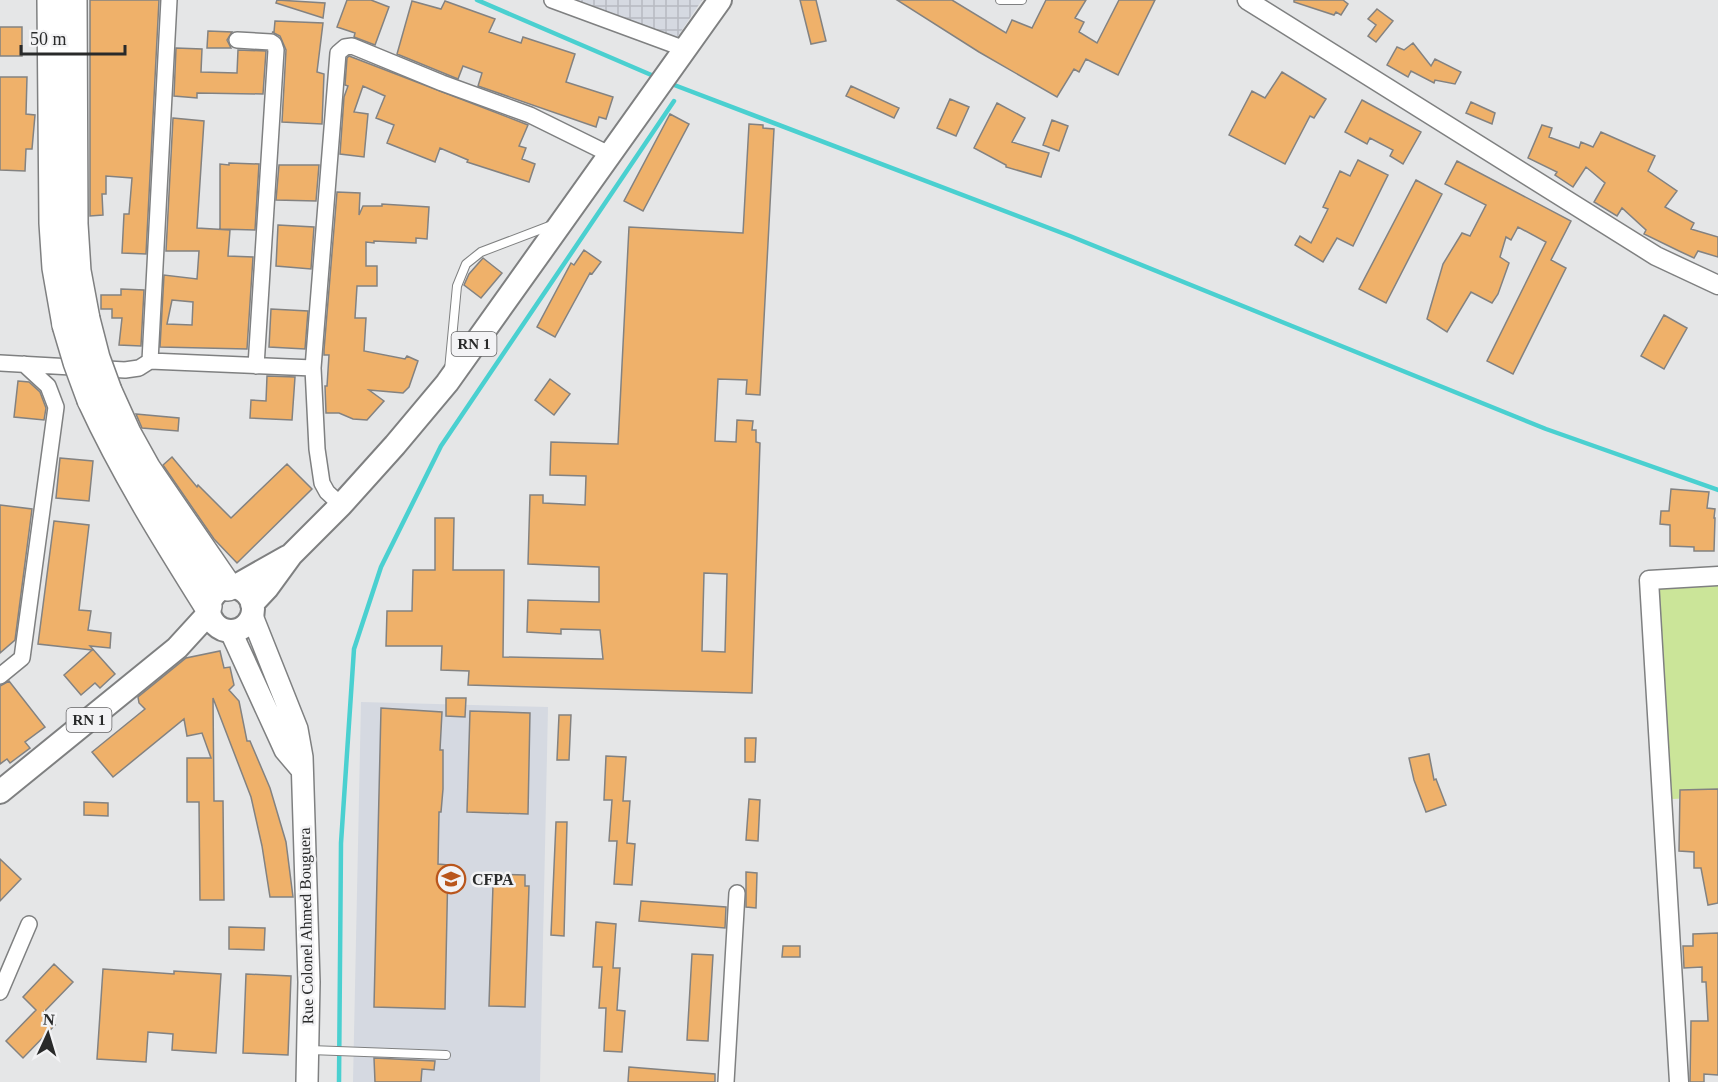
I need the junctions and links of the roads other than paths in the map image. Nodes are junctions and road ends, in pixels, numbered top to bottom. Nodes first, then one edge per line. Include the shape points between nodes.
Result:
1 (51, 0) edge
2 (73, 0) edge
3 (169, 0) edge
4 (552, 0) edge
5 (720, 0) edge
6 (1000, 0) edge
7 (1022, 0) edge
8 (1248, 0) edge
9 (575, 4) edge
10 (237, 40) dead end
11 (683, 52) junction
12 (609, 154) junction
13 (562, 221) junction
14 (1718, 285) edge
15 (76, 322) junction
16 (150, 361) junction
17 (0, 363) edge
18 (24, 364) junction
19 (256, 366) junction
20 (313, 368) junction
21 (447, 383) junction
22 (99, 395) junction
23 (341, 505) junction
24 (291, 555) junction
25 (1718, 576) edge
26 (231, 587) junction
27 (208, 610) junction
28 (252, 610) junction
29 (228, 631) junction
30 (177, 648) junction
31 (0, 676) edge
32 (302, 770) junction
33 (0, 792) edge
34 (737, 893) dead end
35 (28, 924) dead end
36 (0, 992) edge
37 (308, 1050) junction
38 (446, 1055) dead end
39 (307, 1082) edge
40 (726, 1082) edge
41 (1679, 1082) edge

1 - 15 highway via 56,268
2 - 15 highway
3 - 16 street
4 - 9 street
5 - 11 main road, RN 1
6 - 7 lane
8 - 14 street via 1656,256
9 - 11 street
10 - 19 street via 271,42 276,50
11 - 12 main road, RN 1
12 - 13 main road, RN 1
12 - 20 street via 530,115 352,46 342,48 336,59
13 - 21 main road, RN 1
13 - 21 lane via 482,252 466,264 457,286
15 - 22 highway, bridge via 96,358
16 - 18 street via 125,370
16 - 19 street
17 - 18 street
18 - 31 street via 48,386 56,407 22,658
19 - 20 street
20 - 23 street via 322,483
21 - 23 main road, RN 1
22 - 26 highway
22 - 27 highway via 112,446
23 - 24 main road, RN 1
24 - 26 main road, RN 1
24 - 28 main road, RN 1
25 - 41 street via 1649,580
26 - 27 main road via 213,596
26 - 28 main road via 246,592
27 - 29 main road via 214,624
27 - 30 main road, RN 1
28 - 29 main road via 244,627
28 - 32 main road, Rue Colonel Ahmed Bouguera via 297,729
29 - 30 main road, RN 1
29 - 32 main road via 279,739
30 - 33 main road, RN 1
32 - 37 main road, Rue Colonel Ahmed Bouguera
34 - 40 street
35 - 36 street
37 - 38 lane
37 - 39 main road, Rue Colonel Ahmed Bouguera

